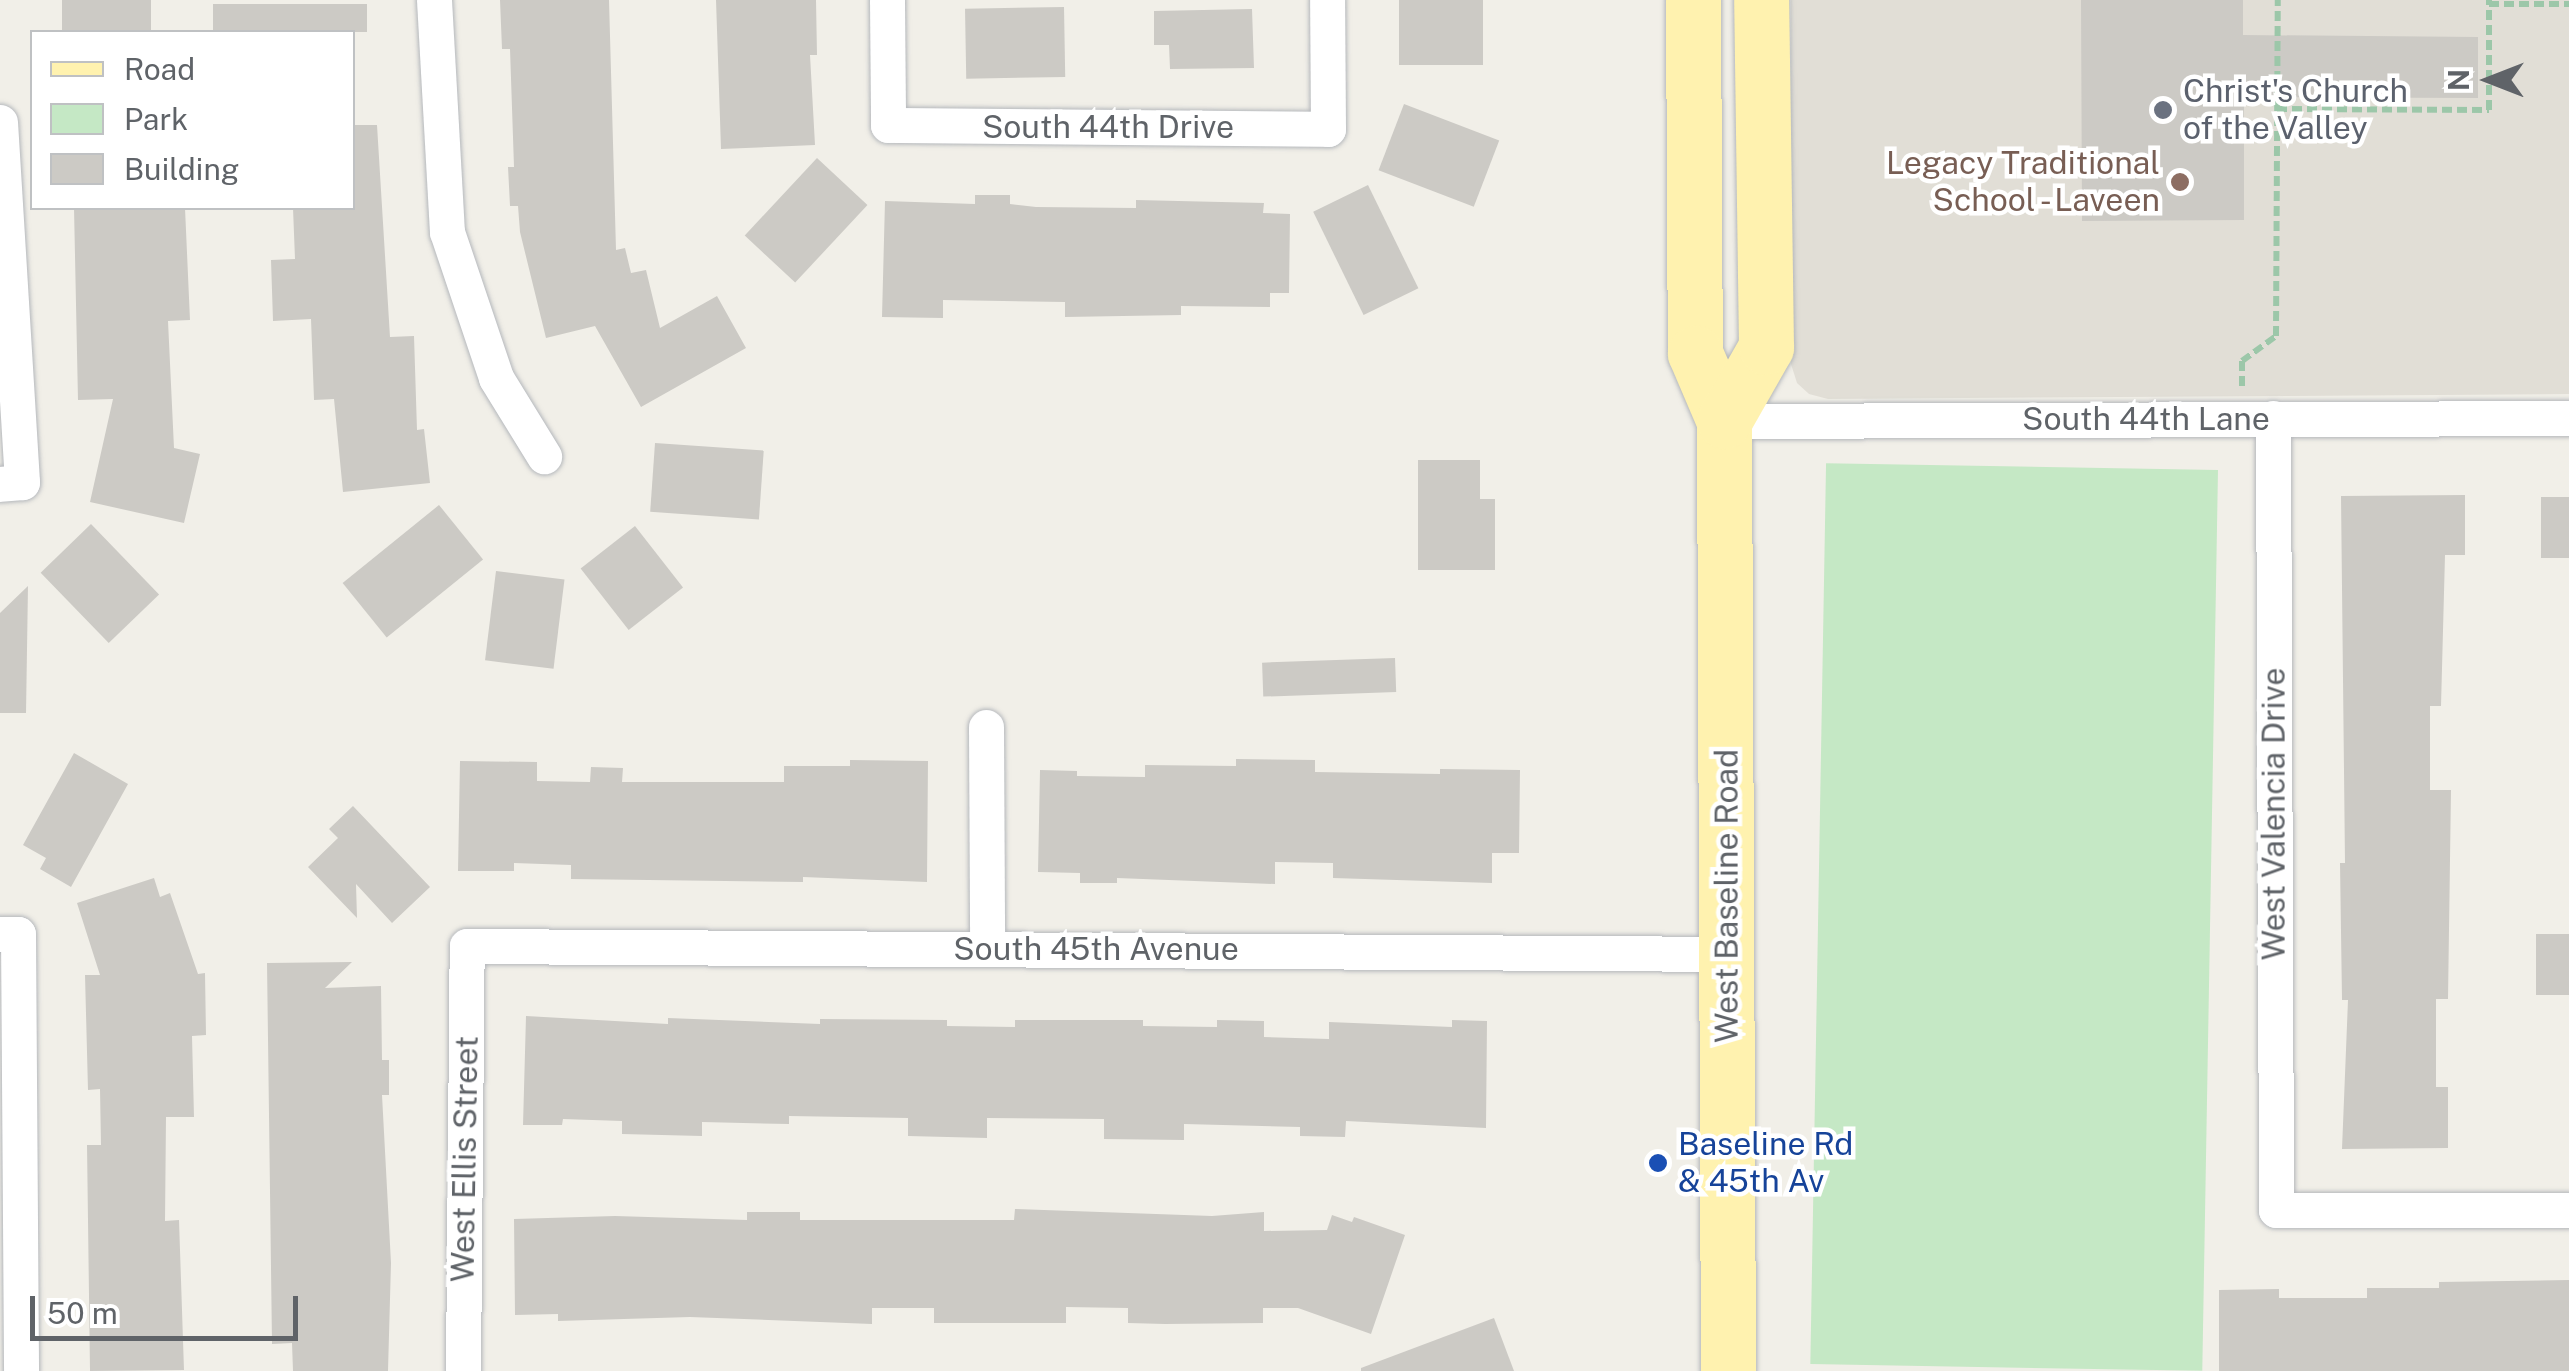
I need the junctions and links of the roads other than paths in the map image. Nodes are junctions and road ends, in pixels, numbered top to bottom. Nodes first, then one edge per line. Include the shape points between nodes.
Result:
1 (434, 0) edge
2 (887, 0) edge
3 (1327, 0) edge
4 (1693, 0) edge
5 (1761, 0) edge
6 (0, 122) edge
7 (2273, 418) junction
8 (2569, 418) edge
9 (1724, 421) junction
10 (544, 456) dead end
11 (11, 483) edge
12 (986, 727) dead end
13 (9, 934) edge
14 (467, 946) joint
15 (986, 948) junction
16 (1726, 954) junction
17 (2569, 1210) edge
18 (21, 1371) edge
19 (463, 1371) edge
20 (1728, 1371) edge

1 - 10 street via 447,232 496,378
2 - 3 street, South 44th Drive via 888,126 1328,129
4 - 9 main road, West Baseline Road via 1695,353
5 - 9 main road, West Baseline Road via 1766,346
6 - 11 street
7 - 8 street, South 44th Lane
7 - 9 street, South 44th Lane
7 - 17 street, West Valencia Drive via 2276,1210
9 - 16 main road, West Baseline Road
12 - 15 street
13 - 18 street
14 - 15 street, South 45th Avenue
14 - 19 street, West Ellis Street
15 - 16 street, South 45th Avenue
16 - 20 main road, West Baseline Road

